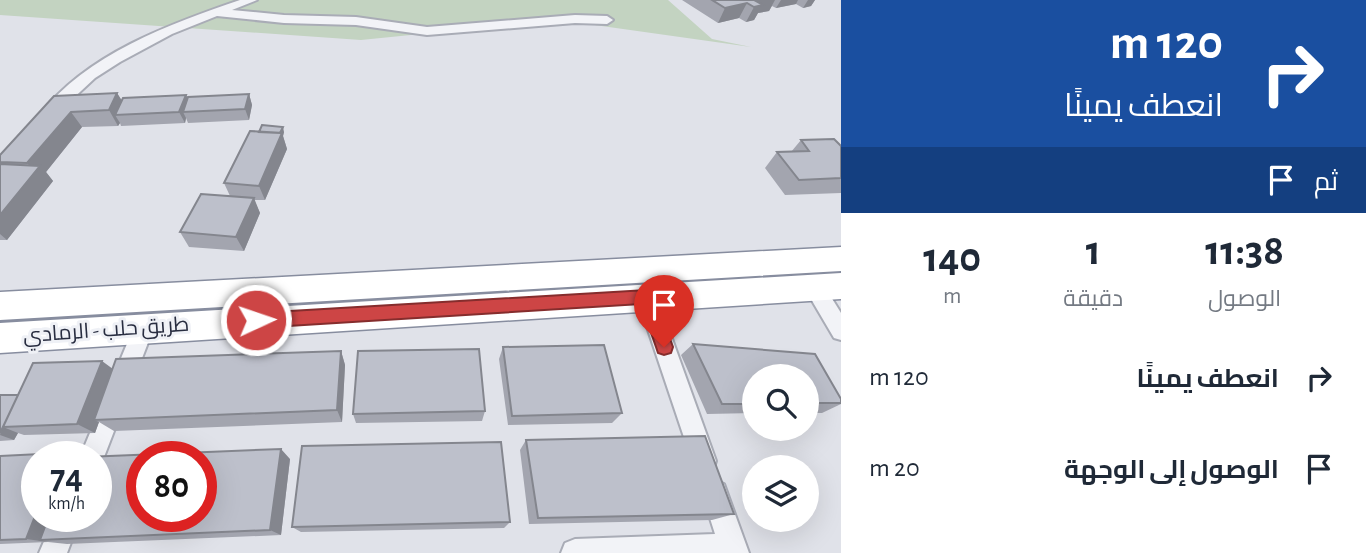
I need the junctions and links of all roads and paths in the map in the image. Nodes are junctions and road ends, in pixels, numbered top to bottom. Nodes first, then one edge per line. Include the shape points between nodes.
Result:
1 (251, 0) edge
2 (216, 12) junction
3 (607, 20) dead end
4 (34, 129) edge
5 (841, 259) edge
6 (827, 286) edge
7 (647, 297) junction
8 (0, 306) edge
9 (144, 327) junction
10 (841, 331) edge
11 (0, 338) edge
12 (98, 441) edge
13 (62, 532) edge
14 (734, 550) edge
15 (53, 553) edge
16 (575, 553) edge

1 - 2 street
2 - 3 street via 356,20 427,31
2 - 4 street via 113,61 69,90
5 - 8 highway, طريق حلب - الرمادي
6 - 7 highway, طريق حلب - الرمادي
6 - 10 street
7 - 9 highway, طريق حلب - الرمادي
7 - 14 street
9 - 11 highway, طريق حلب - الرمادي
9 - 12 street
13 - 15 street
14 - 16 street

